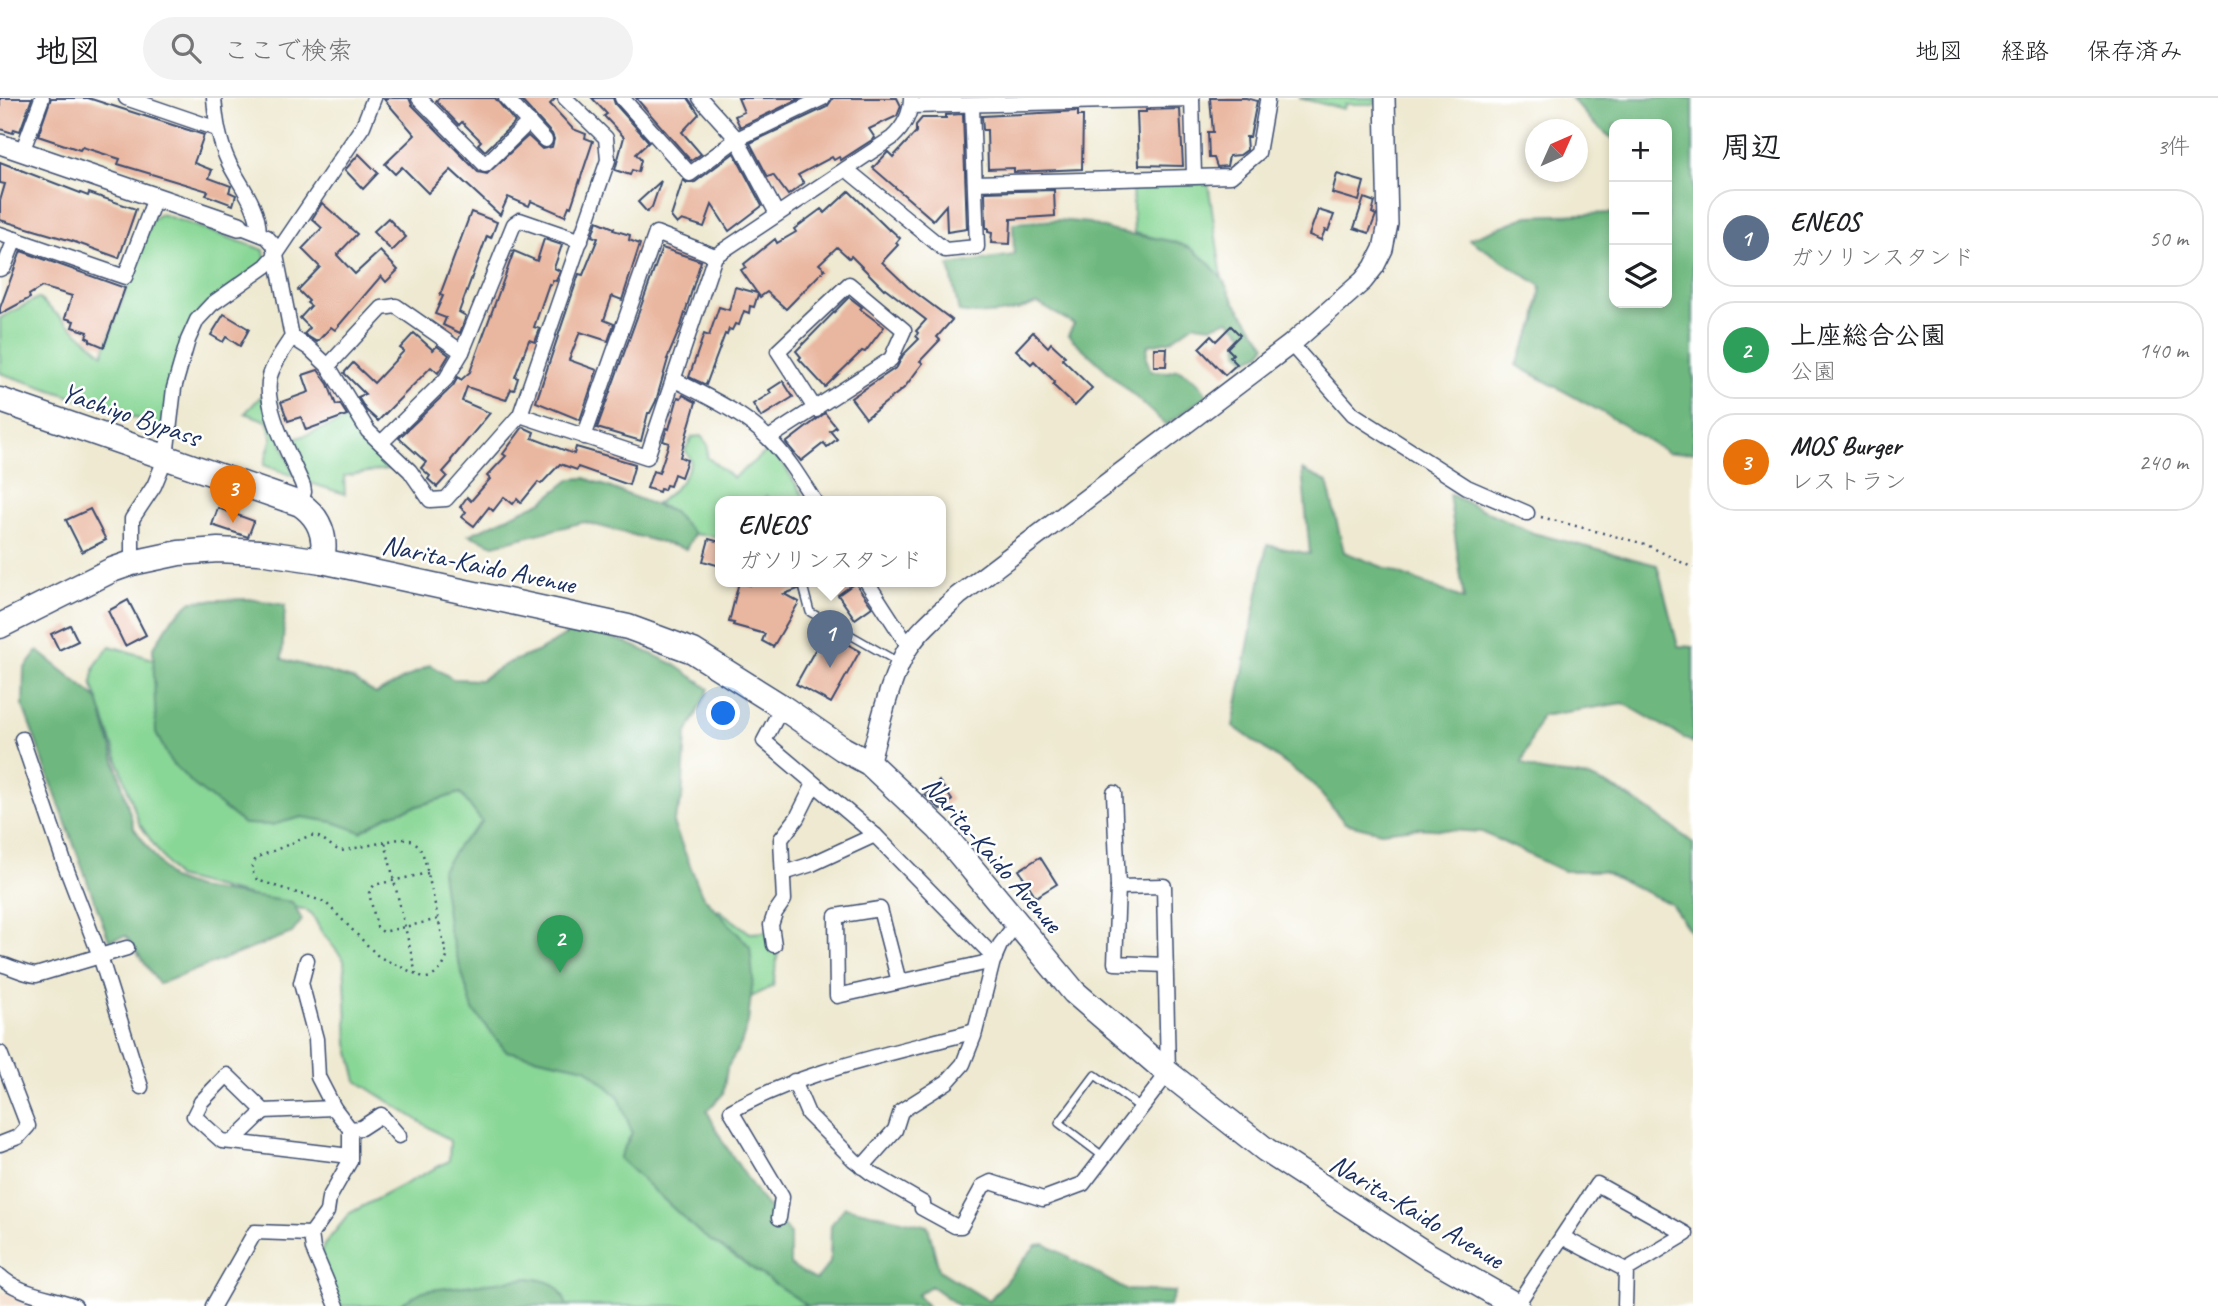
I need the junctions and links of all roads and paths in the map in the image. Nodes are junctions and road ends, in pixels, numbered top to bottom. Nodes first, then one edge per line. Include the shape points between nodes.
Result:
1 (42, 98) edge
2 (126, 98) edge
3 (214, 98) edge
4 (374, 98) edge
5 (419, 98) edge
6 (506, 98) edge
7 (565, 98) edge
8 (622, 98) edge
9 (700, 98) edge
10 (822, 98) edge
11 (1192, 98) edge
12 (1385, 98) edge
13 (1268, 101) dead end
14 (911, 102) edge
15 (972, 105) junction
16 (529, 122) junction
17 (217, 129) junction
18 (737, 139) junction
19 (545, 140) dead end
20 (25, 144) dead end
21 (0, 145) edge
22 (846, 169) junction
23 (1194, 176) junction
24 (975, 183) junction
25 (156, 198) junction
26 (777, 214) junction
27 (239, 226) joint
28 (259, 233) junction
29 (0, 234) edge
30 (15, 239) junction
31 (581, 241) junction
32 (275, 256) junction
33 (715, 256) junction
34 (0, 269) edge
35 (292, 337) junction
36 (1292, 344) junction
37 (462, 352) junction
38 (328, 366) junction
39 (673, 379) junction
40 (0, 400) edge
41 (816, 410) junction
42 (520, 415) junction
43 (584, 437) junction
44 (769, 438) junction
45 (381, 443) junction
46 (166, 457) junction
47 (811, 496) edge
48 (300, 504) junction
49 (1527, 513) joint
50 (322, 561) junction
51 (132, 563) junction
52 (1693, 568) edge
53 (803, 587) edge
54 (870, 587) edge
55 (3, 618) edge
56 (905, 656) junction
57 (782, 707) junction
58 (22, 739) dead end
59 (869, 763) junction
60 (814, 784) junction
61 (1114, 793) dead end
62 (875, 835) junction
63 (385, 842) junction
64 (428, 873) junction
65 (784, 873) junction
66 (394, 881) junction
67 (1118, 887) junction
68 (439, 919) junction
69 (1016, 924) junction
70 (405, 927) junction
71 (774, 945) dead end
72 (127, 948) dead end
73 (100, 956) junction
74 (994, 959) junction
75 (307, 960) dead end
76 (0, 964) edge
77 (1166, 965) junction
78 (416, 974) junction
79 (900, 982) junction
80 (975, 1031) junction
81 (0, 1053) edge
82 (1168, 1073) junction
83 (794, 1081) junction
84 (141, 1087) dead end
85 (334, 1108) junction
86 (1141, 1108) junction
87 (264, 1111) junction
88 (349, 1129) junction
89 (399, 1136) dead end
90 (232, 1142) junction
91 (0, 1144) edge
92 (350, 1156) junction
93 (1104, 1157) junction
94 (862, 1167) junction
95 (779, 1218) dead end
96 (311, 1234) junction
97 (1562, 1237) junction
98 (1626, 1270) junction
99 (0, 1276) edge
100 (75, 1306) edge
101 (213, 1306) edge
102 (337, 1306) edge
103 (1517, 1306) edge
104 (1625, 1306) edge

1 - 20 street
2 - 17 street
3 - 17 street
4 - 32 street via 363,126
5 - 16 street via 485,165
6 - 16 street
7 - 31 street via 602,132 608,150
8 - 18 street via 690,174
9 - 18 street
10 - 18 street
11 - 15 street
11 - 23 street
12 - 36 street via 1388,224 1383,249 1363,281
13 - 23 street via 1258,153 1231,176
14 - 15 street
14 - 22 street via 899,131
15 - 24 street
16 - 19 street
17 - 28 street via 229,163 254,205
18 - 26 street
21 - 25 street
22 - 24 street via 945,250 976,247
22 - 26 street
23 - 24 street
25 - 27 street
25 - 30 street via 125,277
26 - 33 street
27 - 28 street
28 - 32 street via 270,240
29 - 30 street
30 - 34 street
31 - 37 street via 520,220 514,224
31 - 42 street
32 - 35 street
32 - 46 street via 197,320 174,388
33 - 39 street
33 - 43 street via 656,233
35 - 38 street
35 - 48 street via 275,363 268,390 303,486
36 - 49 street via 1353,414 1467,487
36 - 56 street via 958,596
37 - 38 street via 396,306 382,308
37 - 45 street via 446,379
38 - 45 street via 368,431
39 - 43 street via 647,457
39 - 44 street via 711,398
40 - 46 highway, Yachiyo Bypass
41 - 41 street via 891,359 904,330 849,284 778,351
41 - 44 street
42 - 43 street
42 - 45 street via 446,499 430,500 410,471
44 - 47 street
46 - 48 highway, Yachiyo Bypass
46 - 51 street via 132,519
48 - 50 highway via 319,524 324,537
49 - 52 path via 1645,544
50 - 51 highway, Narita-Kaido Avenue via 218,550
50 - 57 highway, Narita-Kaido Avenue via 655,635 693,651
51 - 55 highway, Narita-Kaido Avenue
53 - 56 lane via 810,612
54 - 56 street
56 - 59 street
57 - 59 highway, Narita-Kaido Avenue
57 - 60 street via 764,741
58 - 73 street
59 - 69 highway, Narita-Kaido Avenue via 939,829
60 - 62 street
60 - 65 street via 781,839
61 - 67 street
62 - 65 street
62 - 74 street
63 - 64 path via 402,837 418,844
63 - 66 path
63 - 78 path via 341,851 318,836 309,836 256,858 251,869 257,880 325,902 376,954
64 - 66 path
64 - 68 path
65 - 71 street via 784,900 771,925
66 - 70 path
66 - 70 path via 374,886 369,894 380,929
67 - 77 street via 1164,886
67 - 77 street via 1115,963
68 - 70 path
68 - 78 path via 446,961 431,977
69 - 74 street
69 - 82 highway, Narita-Kaido Avenue via 1074,992
70 - 78 path
72 - 73 street
73 - 76 street via 36,975
73 - 84 street
74 - 79 street
74 - 80 street
75 - 85 street via 300,983 316,1039 318,1077
77 - 82 street
79 - 79 street via 837,996 836,916 880,909
80 - 83 street
80 - 94 street via 963,1064 947,1082 901,1111 895,1130
81 - 91 street via 28,1126 18,1137
82 - 86 street
82 - 103 highway, Narita-Kaido Avenue via 1288,1166
83 - 94 street via 808,1114
83 - 95 street via 731,1111 782,1197
85 - 87 street
85 - 88 street
86 - 93 street
86 - 93 lane via 1095,1075 1059,1123
87 - 90 street
87 - 90 street via 227,1074 194,1116 222,1141
88 - 89 street via 361,1128 381,1115
88 - 92 street
90 - 92 street
92 - 96 street via 327,1212
93 - 94 street via 1083,1184 1044,1199 991,1182 983,1186 961,1226 922,1208 923,1203
96 - 101 street via 255,1232
96 - 102 street
97 - 98 street
97 - 98 street via 1597,1184 1686,1234
97 - 103 street
98 - 104 street
99 - 100 street via 23,1289

